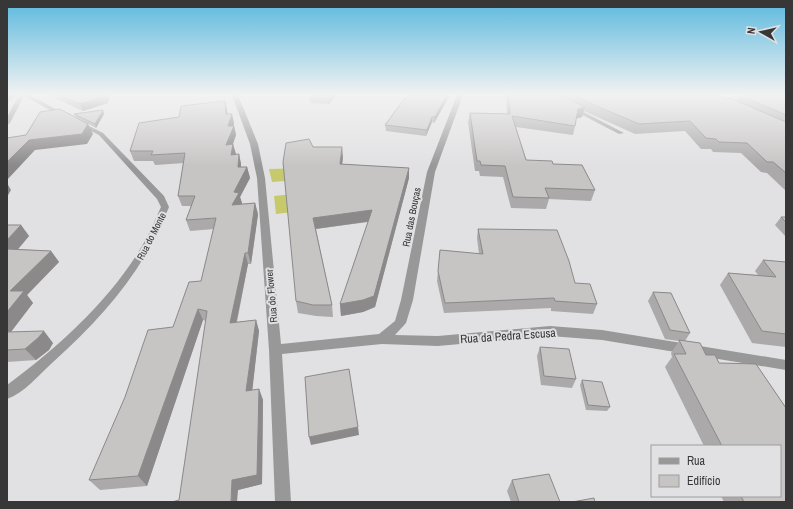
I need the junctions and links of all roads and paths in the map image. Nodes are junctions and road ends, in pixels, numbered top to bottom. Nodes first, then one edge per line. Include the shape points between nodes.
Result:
1 (72, 119) edge
2 (244, 119) edge
3 (451, 119) edge
4 (593, 119) edge
5 (621, 133) dead end
6 (382, 339) junction
7 (275, 350) junction
8 (743, 358) junction
9 (786, 365) edge
10 (753, 371) edge
11 (7, 393) edge
12 (283, 502) edge

1 - 11 street, Rua do Monte via 101,134 161,198 165,207 140,260 101,308 72,339
2 - 7 street, Rua do Flower via 254,144 261,178
3 - 6 street, Rua das Bouças via 431,172 407,300 400,323
4 - 5 street
6 - 7 street, Rua da Pedra Escusa
6 - 8 street, Rua da Pedra Escusa via 438,341 550,331 602,335
7 - 12 street, Rua do Flower
8 - 9 street, Rua da Pedra Escusa
8 - 10 street

